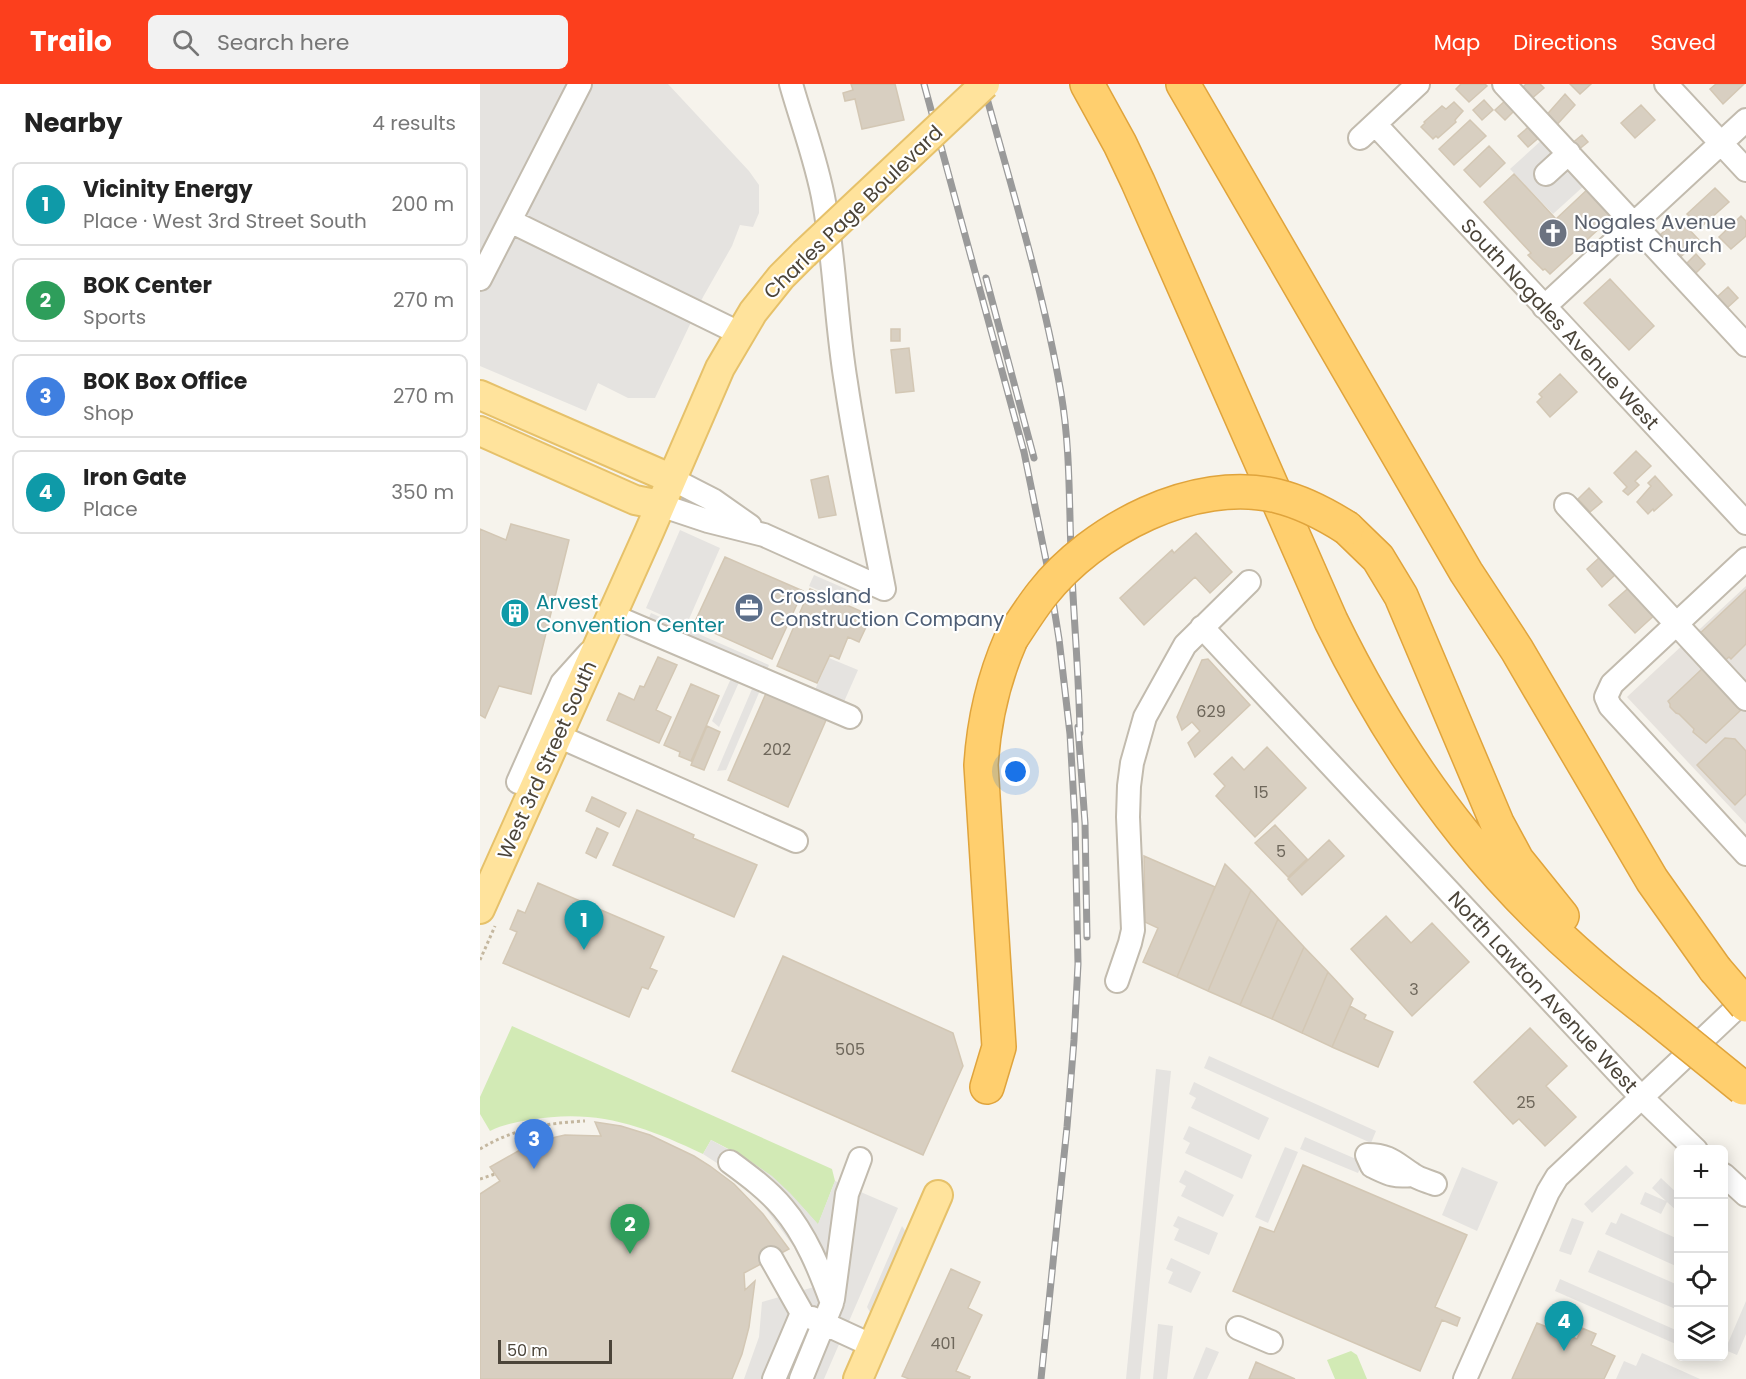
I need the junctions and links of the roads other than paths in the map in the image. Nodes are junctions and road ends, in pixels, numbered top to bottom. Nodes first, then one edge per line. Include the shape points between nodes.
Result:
1 (580, 84) edge
2 (784, 84) edge
3 (791, 84) edge
4 (985, 84) edge
5 (1087, 84) edge
6 (1183, 84) edge
7 (1504, 84) edge
8 (1666, 84) edge
9 (1405, 88) edge
10 (799, 110) junction
11 (1746, 120) edge
12 (1721, 143) junction
13 (1569, 153) junction
14 (1746, 170) edge
15 (1546, 174) dead end
16 (510, 221) junction
17 (1634, 224) junction
18 (480, 279) edge
19 (1544, 307) junction
20 (739, 333) junction
21 (1746, 345) edge
22 (480, 395) edge
23 (480, 431) edge
24 (672, 479) junction
25 (660, 505) junction
26 (1566, 505) dead end
27 (1746, 523) edge
28 (764, 535) junction
29 (1746, 559) edge
30 (1249, 582) dead end
31 (611, 615) junction
32 (1677, 624) junction
33 (1202, 627) junction
34 (600, 641) junction
35 (1746, 699) edge
36 (850, 717) dead end
37 (558, 736) junction
38 (518, 782) dead end
39 (520, 822) junction
40 (796, 841) dead end
41 (1746, 854) edge
42 (480, 868) edge
43 (480, 909) edge
44 (1117, 981) dead end
45 (1746, 999) edge
46 (1636, 1003) junction
47 (1746, 1005) edge
48 (987, 1087) dead end
49 (1744, 1089) edge
50 (1641, 1097) junction
51 (1692, 1145) edge
52 (860, 1160) dead end
53 (730, 1162) dead end
54 (1412, 1175) dead end
55 (1728, 1178) edge
56 (1435, 1184) dead end
57 (938, 1195) dead end
58 (1746, 1195) edge
59 (771, 1258) dead end
60 (802, 1313) junction
61 (829, 1313) junction
62 (1238, 1328) dead end
63 (1271, 1342) dead end
64 (873, 1346) junction
65 (774, 1379) edge
66 (801, 1379) edge
67 (858, 1379) edge
68 (1464, 1379) edge

1 - 16 street
2 - 10 street
3 - 10 street
4 - 20 main road, Charles Page Boulevard, bridge via 804,254 768,293
5 - 46 highway via 1125,153 1331,621 1378,712 1437,802 1506,885 1579,956
6 - 47 highway, bridge via 1460,561 1652,880 1715,969
7 - 13 street
8 - 12 street
9 - 19 street, South Nogales Avenue West via 1367,131
10 - 28 street via 824,201 846,383 884,589
11 - 12 street
12 - 14 street
12 - 17 street
13 - 15 street
13 - 17 street
16 - 18 street
16 - 20 street
17 - 19 street
17 - 21 street
19 - 27 street, South Nogales Avenue West
20 - 24 main road, Charles Page Boulevard
22 - 24 main road
23 - 25 main road via 636,500
24 - 25 main road, West 3rd Street South
24 - 28 street via 713,500
25 - 28 street
25 - 31 main road, West 3rd Street South
26 - 32 street
29 - 32 street
30 - 33 street
31 - 34 main road, West 3rd Street South
31 - 36 street
32 - 35 street
32 - 41 street via 1612,684 1606,697 1610,706
33 - 44 street via 1185,645 1146,717 1132,763 1128,816 1133,930
33 - 50 street, North Lawton Avenue West
34 - 37 main road, West 3rd Street South
34 - 38 street, West 3rd Street South via 562,683
37 - 39 main road, West 3rd Street South
37 - 40 street
39 - 42 main road via 490,846
39 - 43 main road, West 3rd Street South
45 - 50 street
46 - 48 highway, bridge via 1518,860 1497,823 1413,620 1378,558 1347,528 1305,506 1275,496 1224,493 1148,513 1090,547 1043,592 1011,639 998,669 983,730 981,765 999,1047
46 - 49 highway, bridge
50 - 51 street, North Lawton Avenue West
50 - 68 street via 1557,1177
52 - 61 street via 847,1194
53 - 61 street via 760,1184 803,1237 822,1276
54 - 56 street
55 - 58 street
57 - 64 main road
59 - 60 street
60 - 61 street
60 - 65 street
61 - 64 street
61 - 66 street
62 - 63 street
64 - 67 main road

